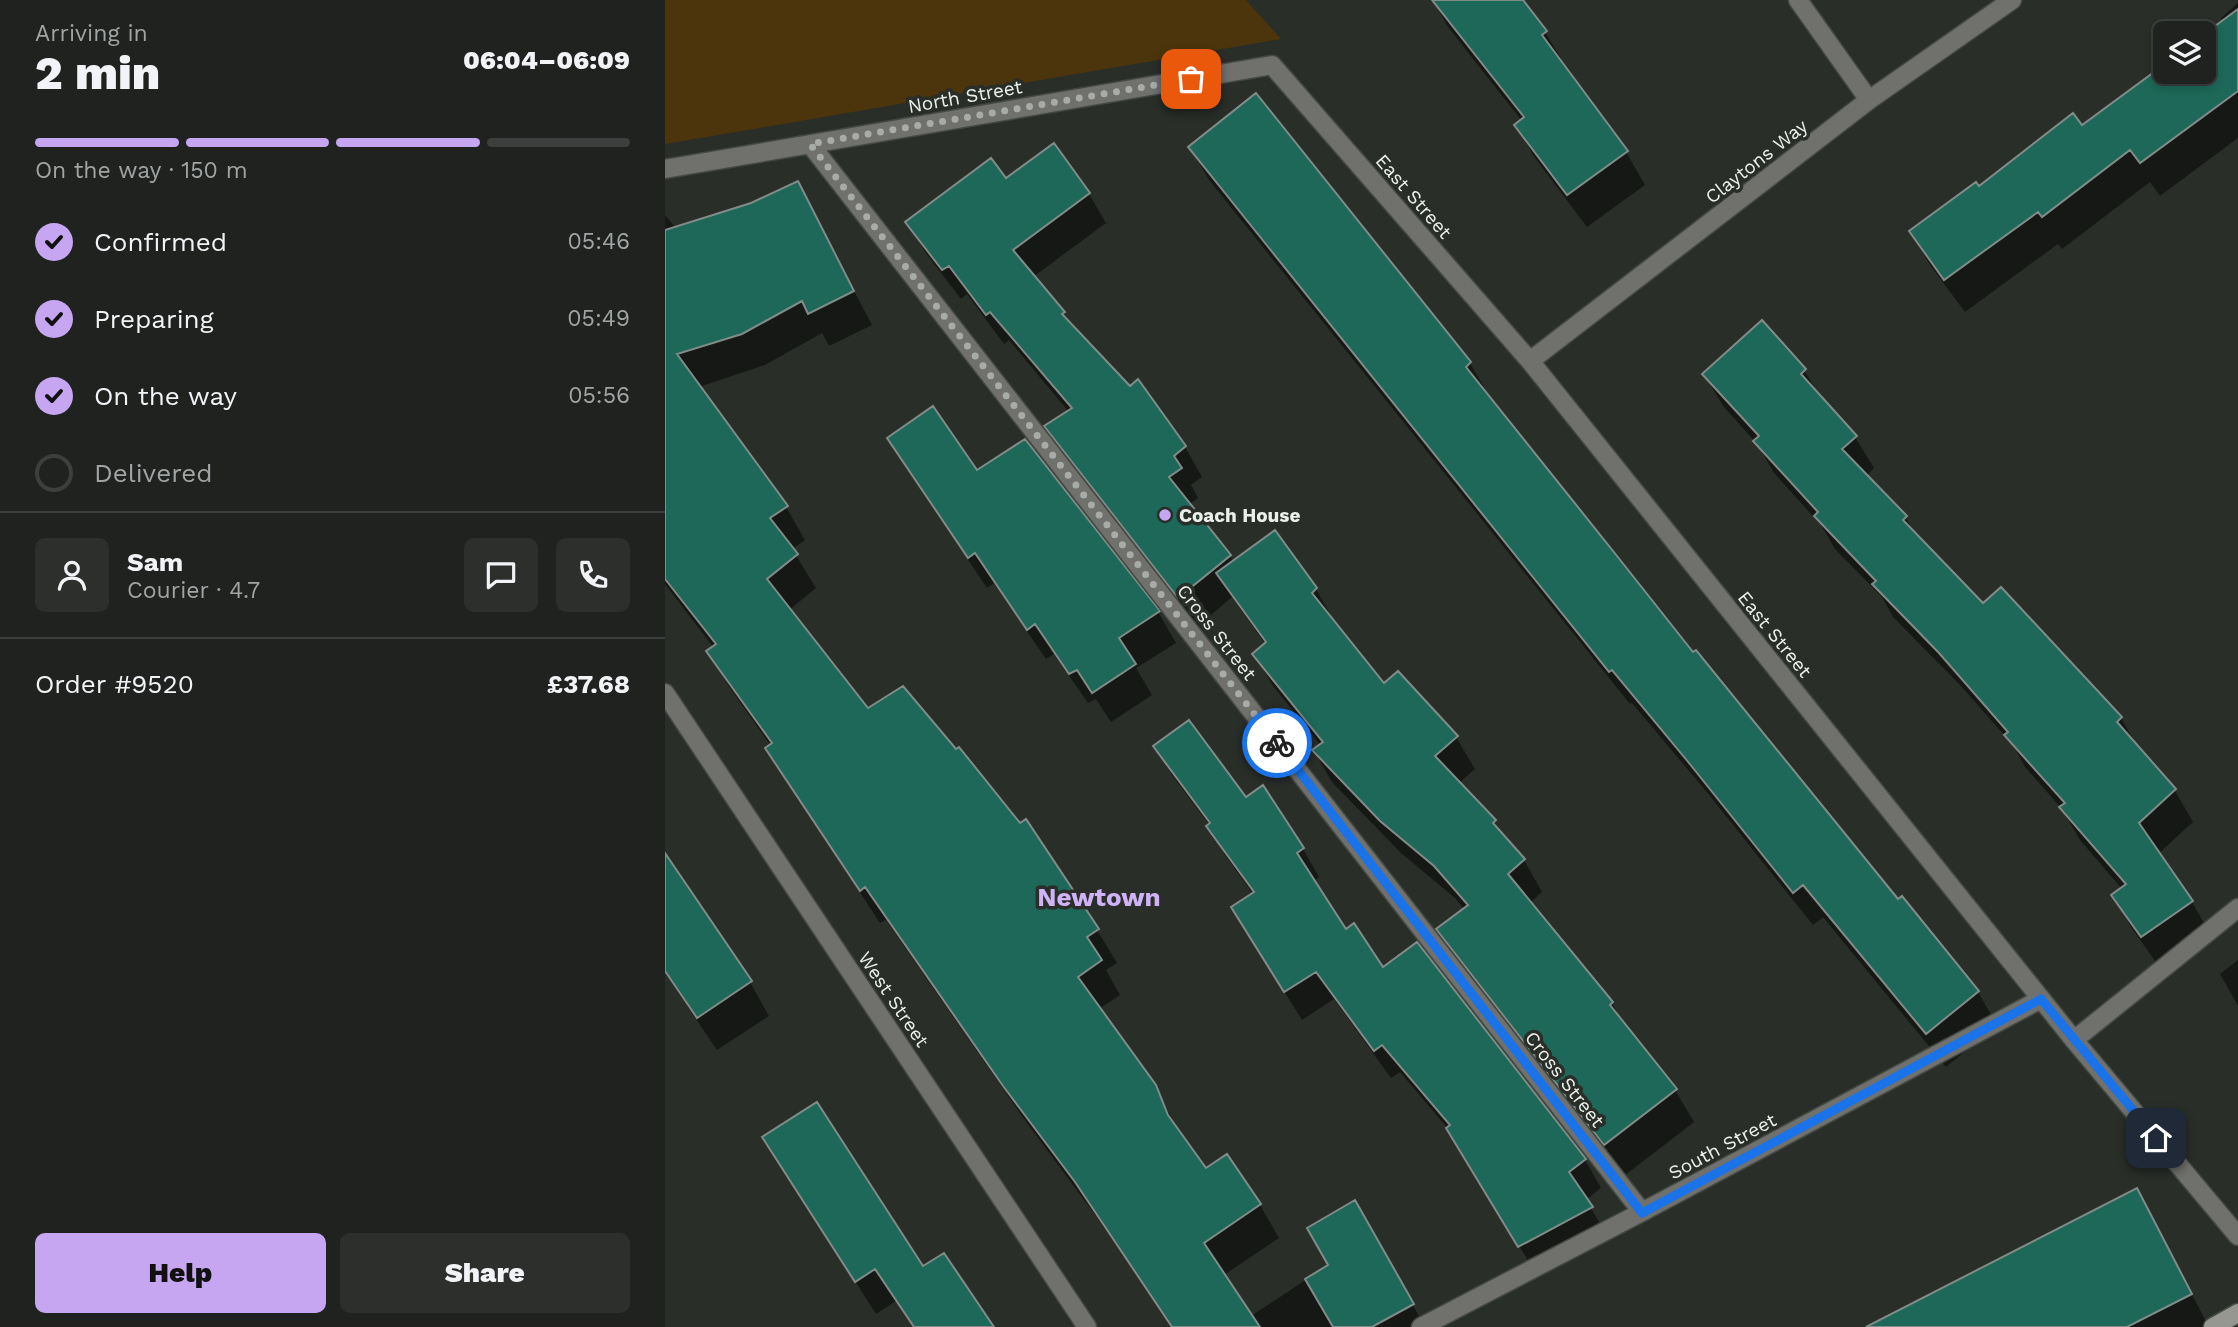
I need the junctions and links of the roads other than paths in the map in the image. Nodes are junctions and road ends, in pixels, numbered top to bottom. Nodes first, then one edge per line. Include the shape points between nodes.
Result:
1 (1798, 0) edge
2 (2012, 0) edge
3 (1272, 65) joint
4 (1869, 100) junction
5 (810, 144) junction
6 (665, 169) edge
7 (1529, 361) junction
8 (665, 693) edge
9 (2238, 908) edge
10 (2041, 999) junction
11 (2074, 1040) junction
12 (1642, 1213) junction
13 (2238, 1236) edge
14 (2238, 1313) edge
15 (1087, 1327) edge
16 (1420, 1327) edge
17 (2213, 1327) edge

1 - 4 street
2 - 4 street, Claytons Way
3 - 5 street, North Street
3 - 7 street, East Street
4 - 7 street, Claytons Way
5 - 6 street, North Street
5 - 12 street, Cross Street
7 - 10 street, East Street
8 - 15 street, West Street
9 - 11 street
10 - 11 street, East Street
10 - 12 street, South Street
11 - 13 street, East Street
12 - 16 street, South Street
14 - 17 main road

